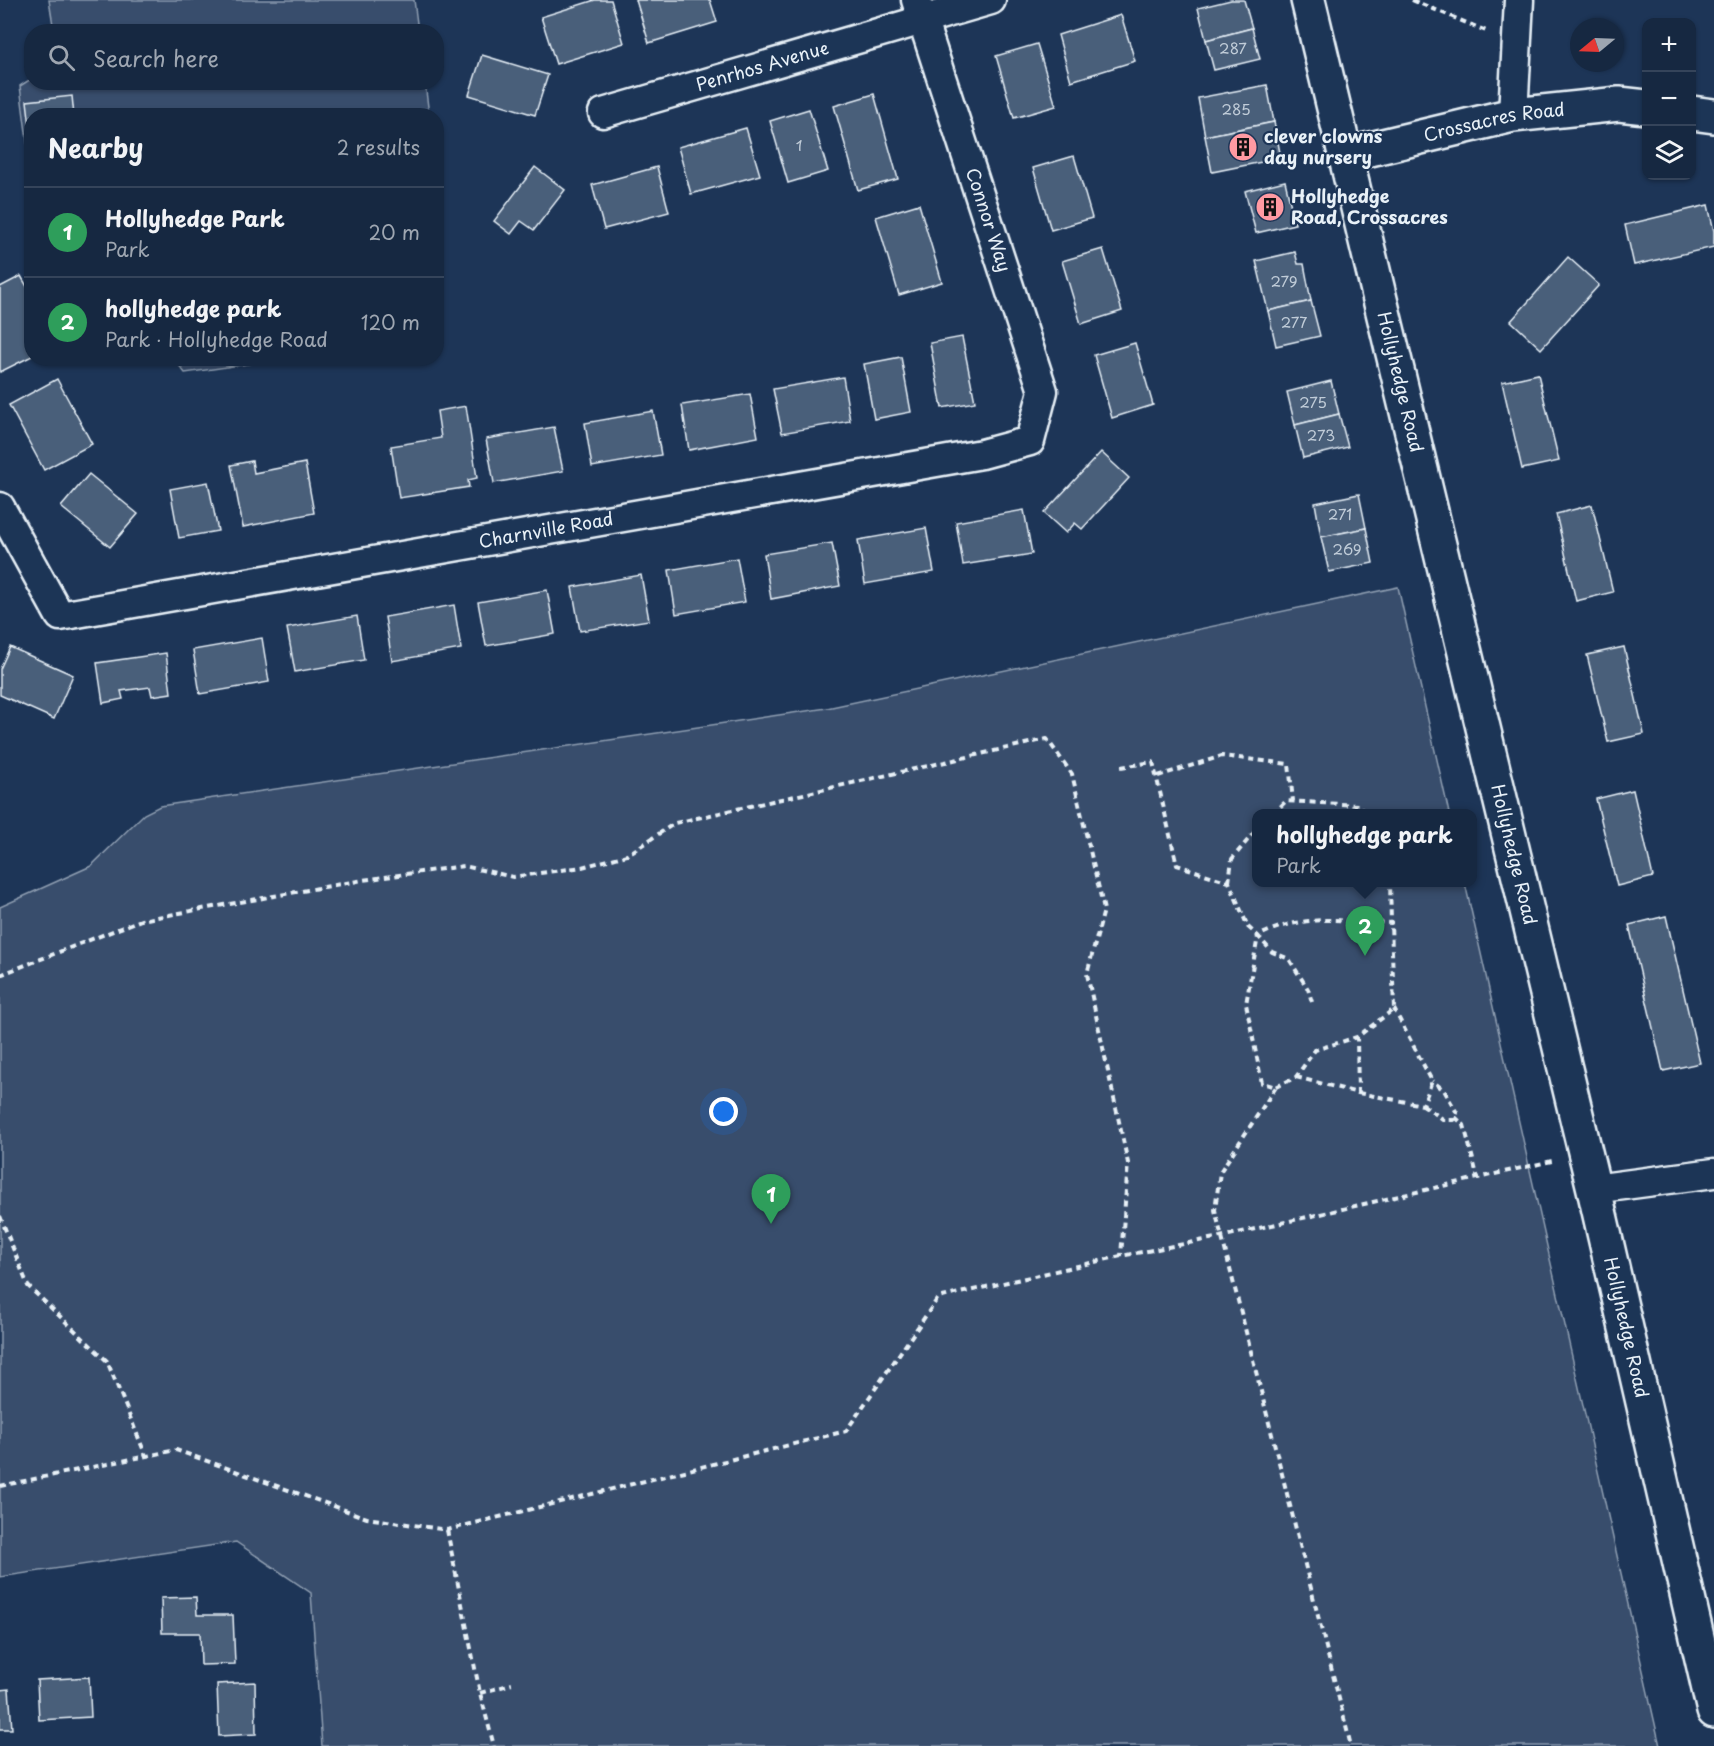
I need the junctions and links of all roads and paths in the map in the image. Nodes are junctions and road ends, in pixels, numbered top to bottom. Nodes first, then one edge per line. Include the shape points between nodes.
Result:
1 (991, 0) edge
2 (1308, 0) edge
3 (1412, 0) edge
4 (1519, 0) edge
5 (920, 10) edge
6 (1487, 31) dead end
7 (1642, 106) edge
8 (603, 113) dead end
9 (1696, 114) edge
10 (1514, 115) junction
11 (1714, 116) edge
12 (1345, 155) junction
13 (1030, 441) joint
14 (0, 507) edge
15 (1120, 767) dead end
16 (1158, 776) junction
17 (1293, 801) junction
18 (1277, 809) edge
19 (1362, 809) edge
20 (1252, 835) edge
21 (1229, 882) junction
22 (1390, 887) edge
23 (1391, 924) junction
24 (1258, 936) junction
25 (0, 975) edge
26 (1312, 1002) dead end
27 (1394, 1009) junction
28 (1357, 1037) junction
29 (1296, 1077) junction
30 (1432, 1081) junction
31 (1276, 1086) junction
32 (1358, 1093) junction
33 (1423, 1105) junction
34 (1455, 1118) junction
35 (1584, 1151) junction
36 (1714, 1173) edge
37 (1478, 1179) junction
38 (1594, 1189) junction
39 (0, 1216) edge
40 (1220, 1238) junction
41 (1121, 1256) junction
42 (146, 1456) junction
43 (0, 1486) edge
44 (447, 1530) junction
45 (512, 1684) dead end
46 (480, 1693) junction
47 (1714, 1711) edge
48 (494, 1746) edge
49 (1351, 1746) edge

1 - 5 street, Penrhos Avenue
2 - 12 street, Hollyhedge Road
3 - 6 path
4 - 10 street
5 - 8 street, Penrhos Avenue
5 - 13 street, Connor Way via 1043,391
7 - 10 street, Crossacres Road via 1619,104
9 - 11 street
10 - 12 street, Crossacres Road
12 - 35 street, Hollyhedge Road
13 - 14 street, Charnville Road via 982,454 60,616
15 - 16 path via 1153,762
16 - 17 path via 1222,756 1289,764
16 - 21 path via 1177,865
17 - 18 path via 1286,801
17 - 19 path via 1358,805
20 - 21 path via 1232,859
21 - 24 path via 1248,927
22 - 23 path
23 - 24 path via 1313,919 1276,927
23 - 27 path
24 - 26 path via 1272,952 1289,959
24 - 31 path via 1246,1004 1262,1083
25 - 41 path via 141,920 464,866 513,877 582,867 627,855 675,823 1047,739 1072,774 1104,910 1087,974 1128,1163
27 - 28 path
27 - 30 path
28 - 29 path via 1315,1050
28 - 32 path
29 - 31 path
29 - 32 path
30 - 33 path
30 - 34 path via 1452,1102
31 - 40 path via 1220,1173 1215,1210
32 - 33 path
33 - 34 path via 1444,1120
34 - 37 path via 1464,1125
35 - 37 path
35 - 38 street, Hollyhedge Road
36 - 38 street
37 - 40 path
38 - 47 street, Hollyhedge Road
39 - 42 path via 28,1286 107,1361
40 - 41 path
40 - 49 path
41 - 44 path via 938,1298 846,1431
42 - 43 path
42 - 44 path via 176,1450 367,1518
44 - 46 path
45 - 46 path
46 - 48 path

